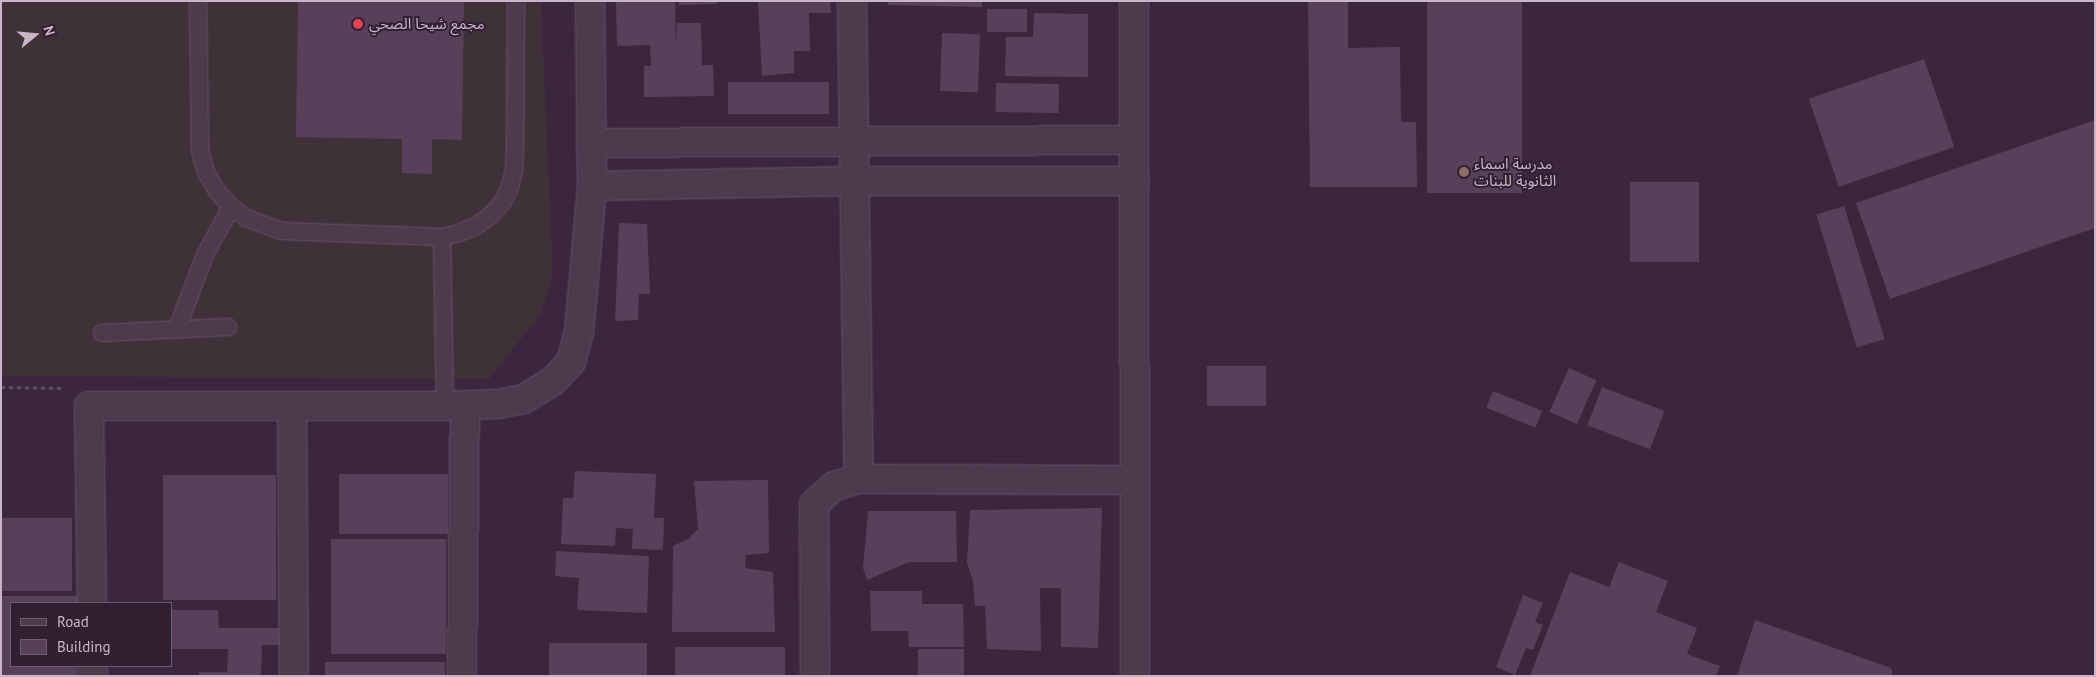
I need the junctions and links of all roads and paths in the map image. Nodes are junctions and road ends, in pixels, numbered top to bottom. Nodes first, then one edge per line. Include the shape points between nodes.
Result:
1 (198, 1) edge
2 (516, 1) edge
3 (590, 1) edge
4 (852, 1) edge
5 (1134, 1) edge
6 (1134, 140) junction
7 (854, 141) junction
8 (591, 143) junction
9 (855, 181) junction
10 (1134, 181) junction
11 (592, 186) junction
12 (231, 207) junction
13 (442, 237) junction
14 (228, 326) dead end
15 (177, 329) junction
16 (102, 333) dead end
17 (1, 387) edge
18 (89, 406) junction
19 (292, 406) junction
20 (455, 406) junction
21 (859, 479) junction
22 (1135, 480) junction
23 (92, 602) edge
24 (294, 676) edge
25 (462, 676) edge
26 (815, 676) edge
27 (1135, 676) edge

1 - 12 lane via 200,151 206,172
2 - 13 lane via 516,152 510,187 502,203 483,221 459,234
3 - 8 street
4 - 7 street
5 - 6 street
6 - 7 street
6 - 10 street
7 - 8 street
7 - 9 street
8 - 11 street
9 - 10 street
9 - 11 street
9 - 21 street
10 - 22 street
11 - 20 street via 579,333 571,362 554,380 524,398 498,404
12 - 13 lane via 246,218 281,231
12 - 15 lane via 205,255
13 - 20 lane
14 - 15 lane
15 - 16 lane
17 - 18 path via 76,388
18 - 19 street
18 - 23 street
19 - 20 street
19 - 24 street
20 - 25 street
21 - 22 street
21 - 26 street via 834,486 814,504
22 - 27 street

